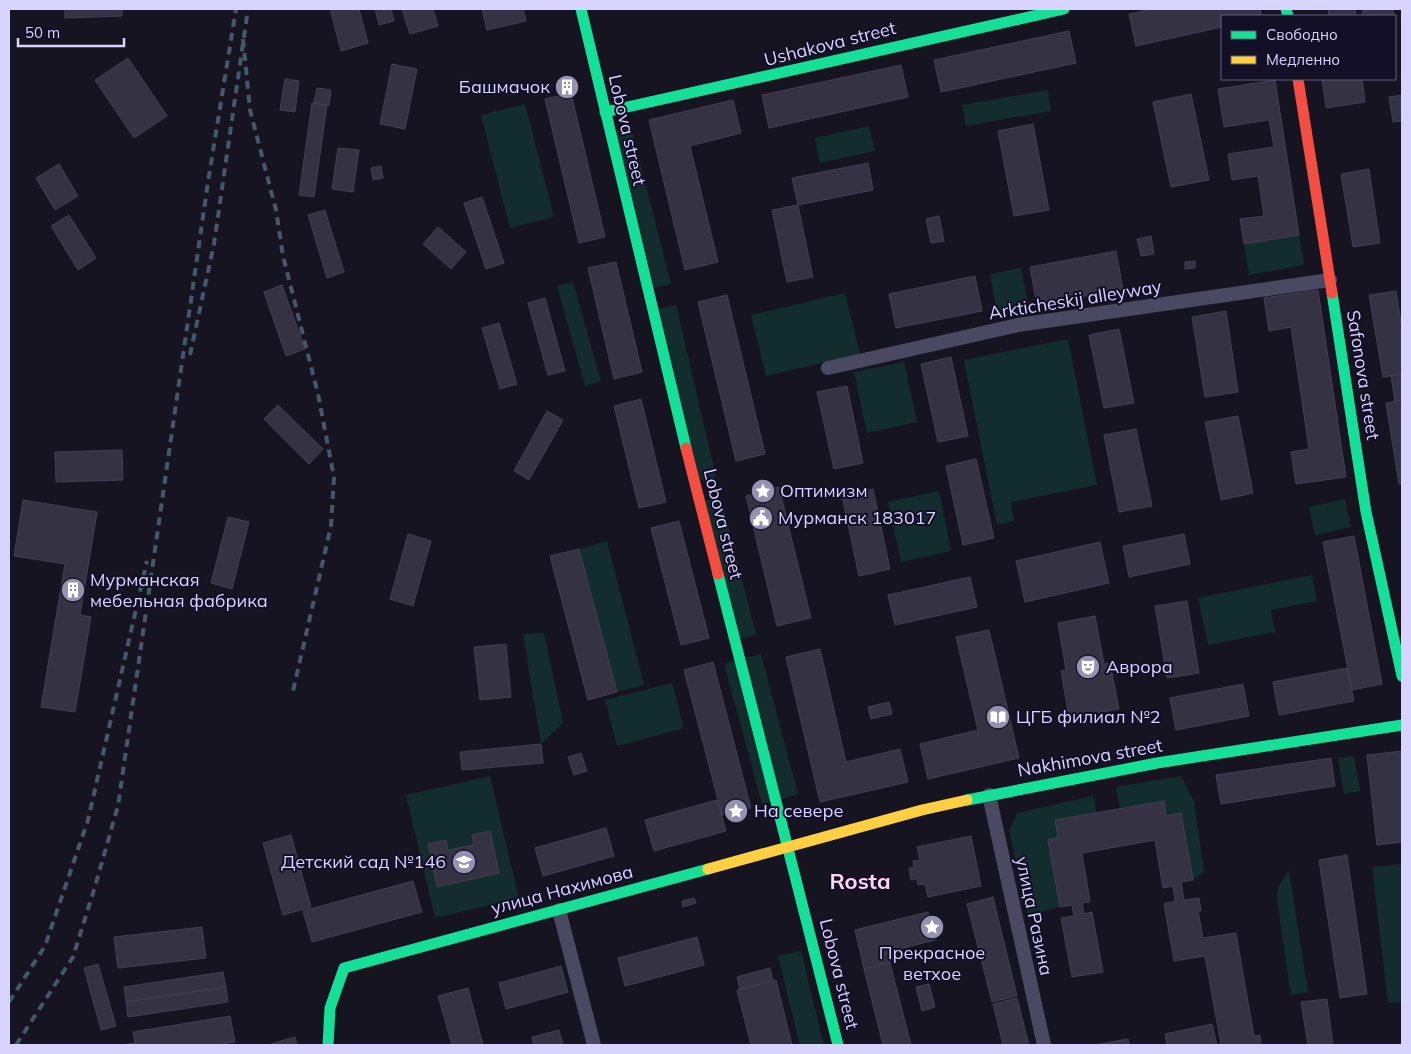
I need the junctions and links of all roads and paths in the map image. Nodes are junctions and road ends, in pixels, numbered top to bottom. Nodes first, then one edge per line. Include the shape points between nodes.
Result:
1 (581, 9) edge
2 (1064, 9) edge
3 (1298, 80) edge
4 (605, 112) junction
5 (1330, 280) junction
6 (828, 368) dead end
7 (1402, 676) edge
8 (1402, 725) edge
9 (989, 795) junction
10 (789, 845) junction
11 (560, 910) junction
12 (328, 1045) edge
13 (594, 1045) edge
14 (838, 1045) edge
15 (1044, 1045) edge

1 - 4 street, Lobova street
2 - 4 street, Ushakova street
3 - 5 street, Safonova street
4 - 10 street, Lobova street via 700,505
5 - 6 street, Arkticheskij alleyway via 1018,325
5 - 7 street, Safonova street via 1366,512
8 - 9 street, Nakhimova street via 1147,765
9 - 10 street, Nakhimova street
9 - 15 street, улица Разина
10 - 11 street, улица Нахимова
10 - 14 street, Lobova street
11 - 12 street, улица Нахимова via 344,968 330,1008
11 - 13 street

